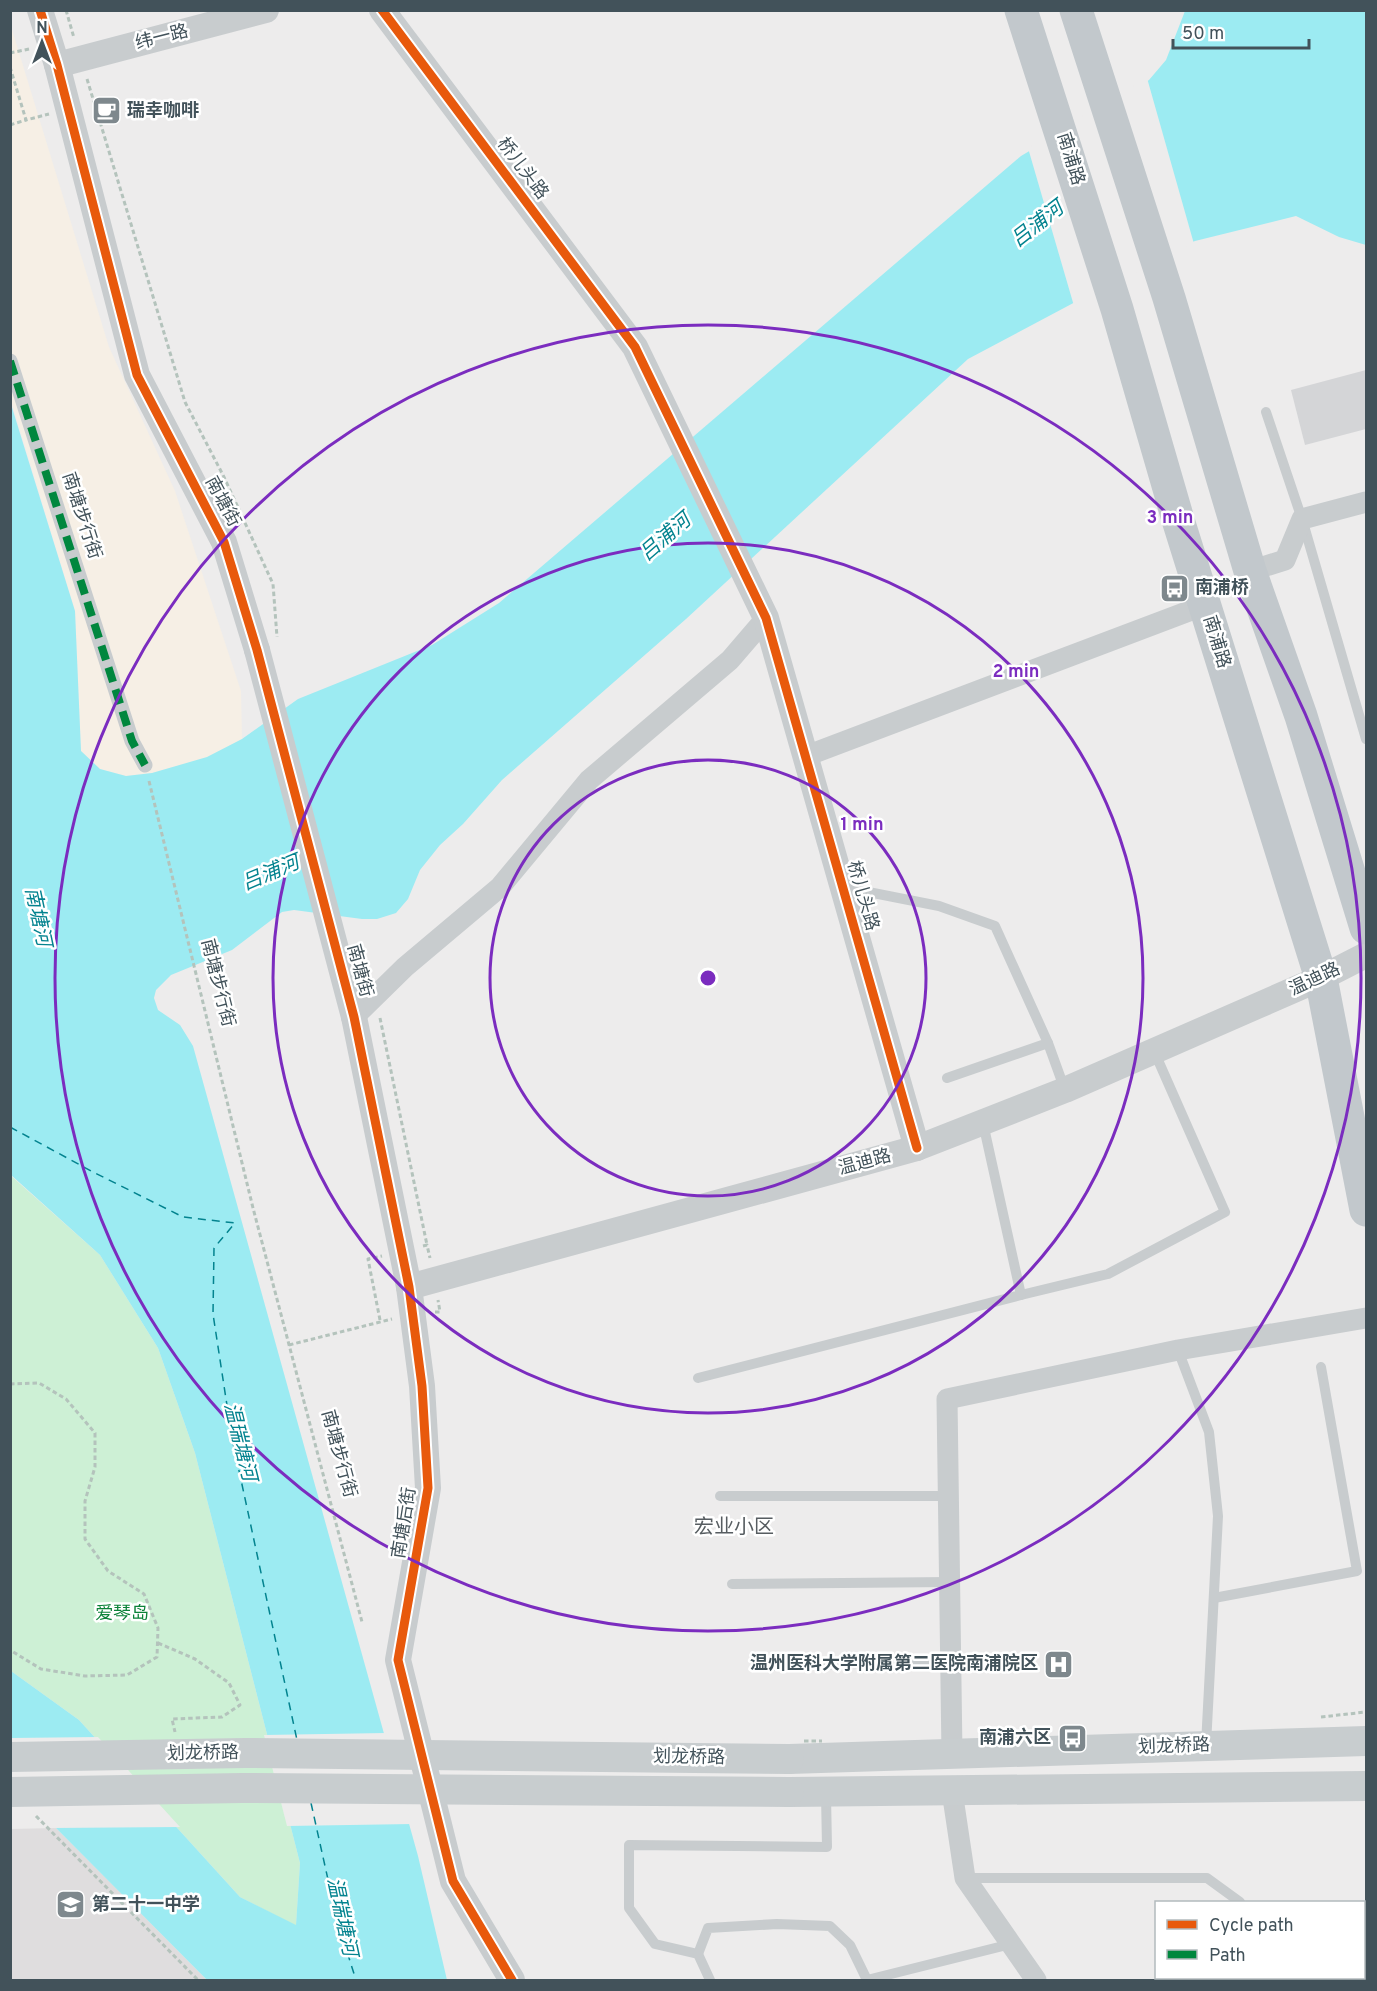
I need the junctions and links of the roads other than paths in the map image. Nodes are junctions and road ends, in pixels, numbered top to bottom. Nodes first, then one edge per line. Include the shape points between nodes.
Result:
1 (40, 10) edge
2 (266, 10) edge
3 (382, 10) edge
4 (1021, 10) edge
5 (1076, 10) edge
6 (69, 62) junction
7 (10, 361) edge
8 (1266, 412) dead end
9 (1366, 502) edge
10 (1302, 519) junction
11 (1250, 572) junction
12 (1205, 605) junction
13 (766, 618) junction
14 (1366, 739) edge
15 (806, 756) junction
16 (145, 765) road end
17 (843, 887) junction
18 (1366, 928) edge
19 (1366, 955) edge
20 (1321, 978) junction
21 (354, 1017) junction
22 (1048, 1043) junction
23 (1154, 1052) junction
24 (947, 1078) dead end
25 (1065, 1090) junction
26 (983, 1123) junction
27 (917, 1148) junction
28 (1366, 1210) edge
29 (410, 1287) junction
30 (1021, 1295) junction
31 (1366, 1318) edge
32 (1178, 1350) junction
33 (1321, 1367) dead end
34 (698, 1378) dead end
35 (720, 1496) dead end
36 (949, 1496) junction
37 (950, 1582) junction
38 (732, 1584) dead end
39 (1214, 1598) junction
40 (951, 1662) junction
41 (757, 1666) dead end
42 (1366, 1741) edge
43 (1206, 1746) junction
44 (952, 1754) junction
45 (10, 1757) edge
46 (1366, 1786) edge
47 (952, 1791) junction
48 (10, 1792) edge
49 (826, 1792) junction
50 (965, 1878) junction
51 (1239, 1901) edge
52 (1011, 1944) junction
53 (698, 1954) junction
54 (512, 1980) edge
55 (710, 1980) edge
56 (867, 1980) edge
57 (1036, 1980) edge

1 - 6 street, 南塘街
2 - 6 street, 纬一路
3 - 13 street, 桥儿头路 via 635,347
4 - 12 main road, 南浦路 via 1117,309
5 - 11 main road via 1169,298
6 - 21 street, 南塘街, bridge via 68,109 137,375 224,542 258,653
7 - 16 street, 南塘步行街 via 132,741
8 - 10 lane
9 - 10 street
10 - 11 street via 1285,560
10 - 14 lane
11 - 18 main road via 1301,716
12 - 15 street
12 - 20 main road, 南浦路
13 - 15 street, 桥儿头路
13 - 21 street via 730,660 589,780 500,887
15 - 17 street, 桥儿头路
17 - 22 lane via 939,906 995,926
17 - 27 street, 桥儿头路
19 - 20 street, 温迪路
20 - 23 street, 温迪路
20 - 28 main road, 南浦路
21 - 29 street, 南塘后街
22 - 24 lane
22 - 25 lane
23 - 25 street, 温迪路
23 - 30 lane via 1225,1212 1108,1274
25 - 26 street, 温迪路
26 - 27 street, 温迪路
26 - 30 lane
27 - 29 street, 温迪路
29 - 54 street, 南塘后街 via 422,1386 428,1488 398,1660 453,1881
30 - 34 lane
31 - 32 street
32 - 36 street via 947,1399
32 - 39 lane via 1209,1432 1218,1516
33 - 39 lane via 1357,1571
35 - 36 lane
36 - 37 street
37 - 38 lane
37 - 40 street
39 - 43 lane
40 - 41 lane
40 - 44 street
42 - 43 main road, 划龙桥路
43 - 44 main road, 划龙桥路
44 - 45 main road, 划龙桥路, bridge via 789,1759 245,1753
46 - 47 main road, 划龙桥路
47 - 49 main road, 划龙桥路
47 - 50 street
48 - 49 main road, 划龙桥路, bridge via 242,1788
49 - 53 lane via 828,1847 629,1845 629,1908 655,1944
50 - 51 lane via 1207,1878
50 - 52 street
52 - 56 lane
52 - 57 street
53 - 55 lane
53 - 56 lane via 708,1928 830,1926 850,1945

